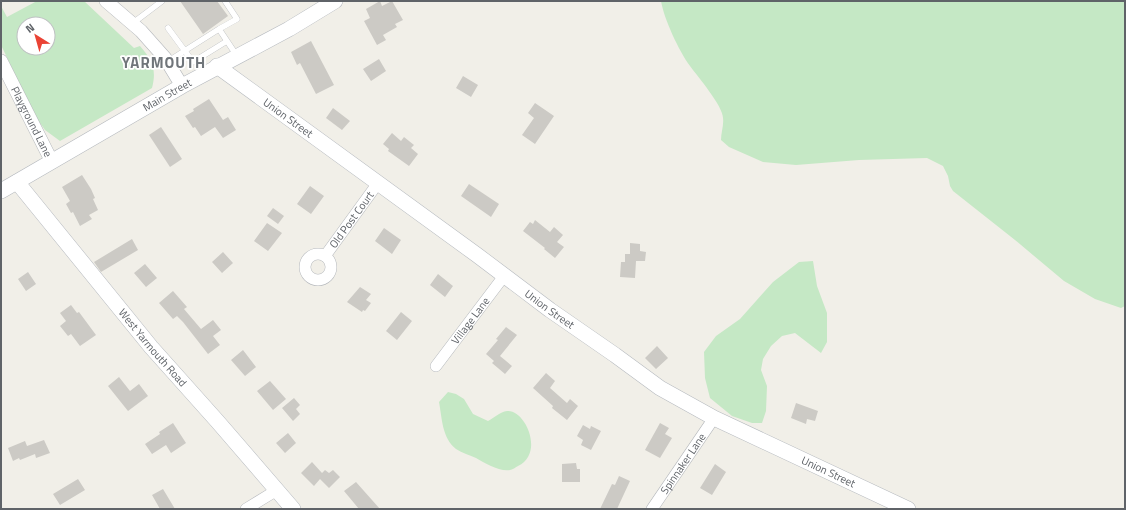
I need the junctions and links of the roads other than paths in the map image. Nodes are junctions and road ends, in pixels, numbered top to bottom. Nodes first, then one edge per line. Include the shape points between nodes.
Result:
1 (106, 1) edge
2 (162, 1) edge
3 (225, 1) edge
4 (335, 1) edge
5 (133, 23) junction
6 (168, 28) dead end
7 (219, 30) junction
8 (227, 41) junction
9 (185, 51) junction
10 (237, 56) junction
11 (1, 61) edge
12 (167, 62) junction
13 (217, 66) junction
14 (182, 86) junction
15 (52, 162) junction
16 (17, 182) junction
17 (378, 183) junction
18 (1, 191) edge
19 (325, 256) dead end
20 (504, 276) junction
21 (436, 366) dead end
22 (714, 418) junction
23 (277, 490) junction
24 (246, 509) edge
25 (293, 509) edge
26 (652, 509) edge
27 (908, 509) edge

1 - 5 street
2 - 5 lane
3 - 7 lane via 237,19
4 - 10 main road, Main Street
5 - 12 street
6 - 9 lane
7 - 8 lane
7 - 9 lane
8 - 9 lane via 193,62
8 - 10 lane
9 - 12 lane
10 - 13 main road, Main Street
11 - 15 street, Playground Lane
12 - 14 street
13 - 14 main road, Main Street
13 - 17 main road, Union Street
14 - 15 main road, Main Street
15 - 16 main road, Main Street
16 - 18 main road, Main Street
16 - 23 main road, West Yarmouth Road via 151,347
17 - 19 street, Old Post Court
17 - 20 main road, Union Street
20 - 21 street, Village Lane
20 - 22 main road, Union Street via 660,388
22 - 26 street, Spinnaker Lane
22 - 27 main road, Union Street
23 - 24 street
23 - 25 main road, West Yarmouth Road

